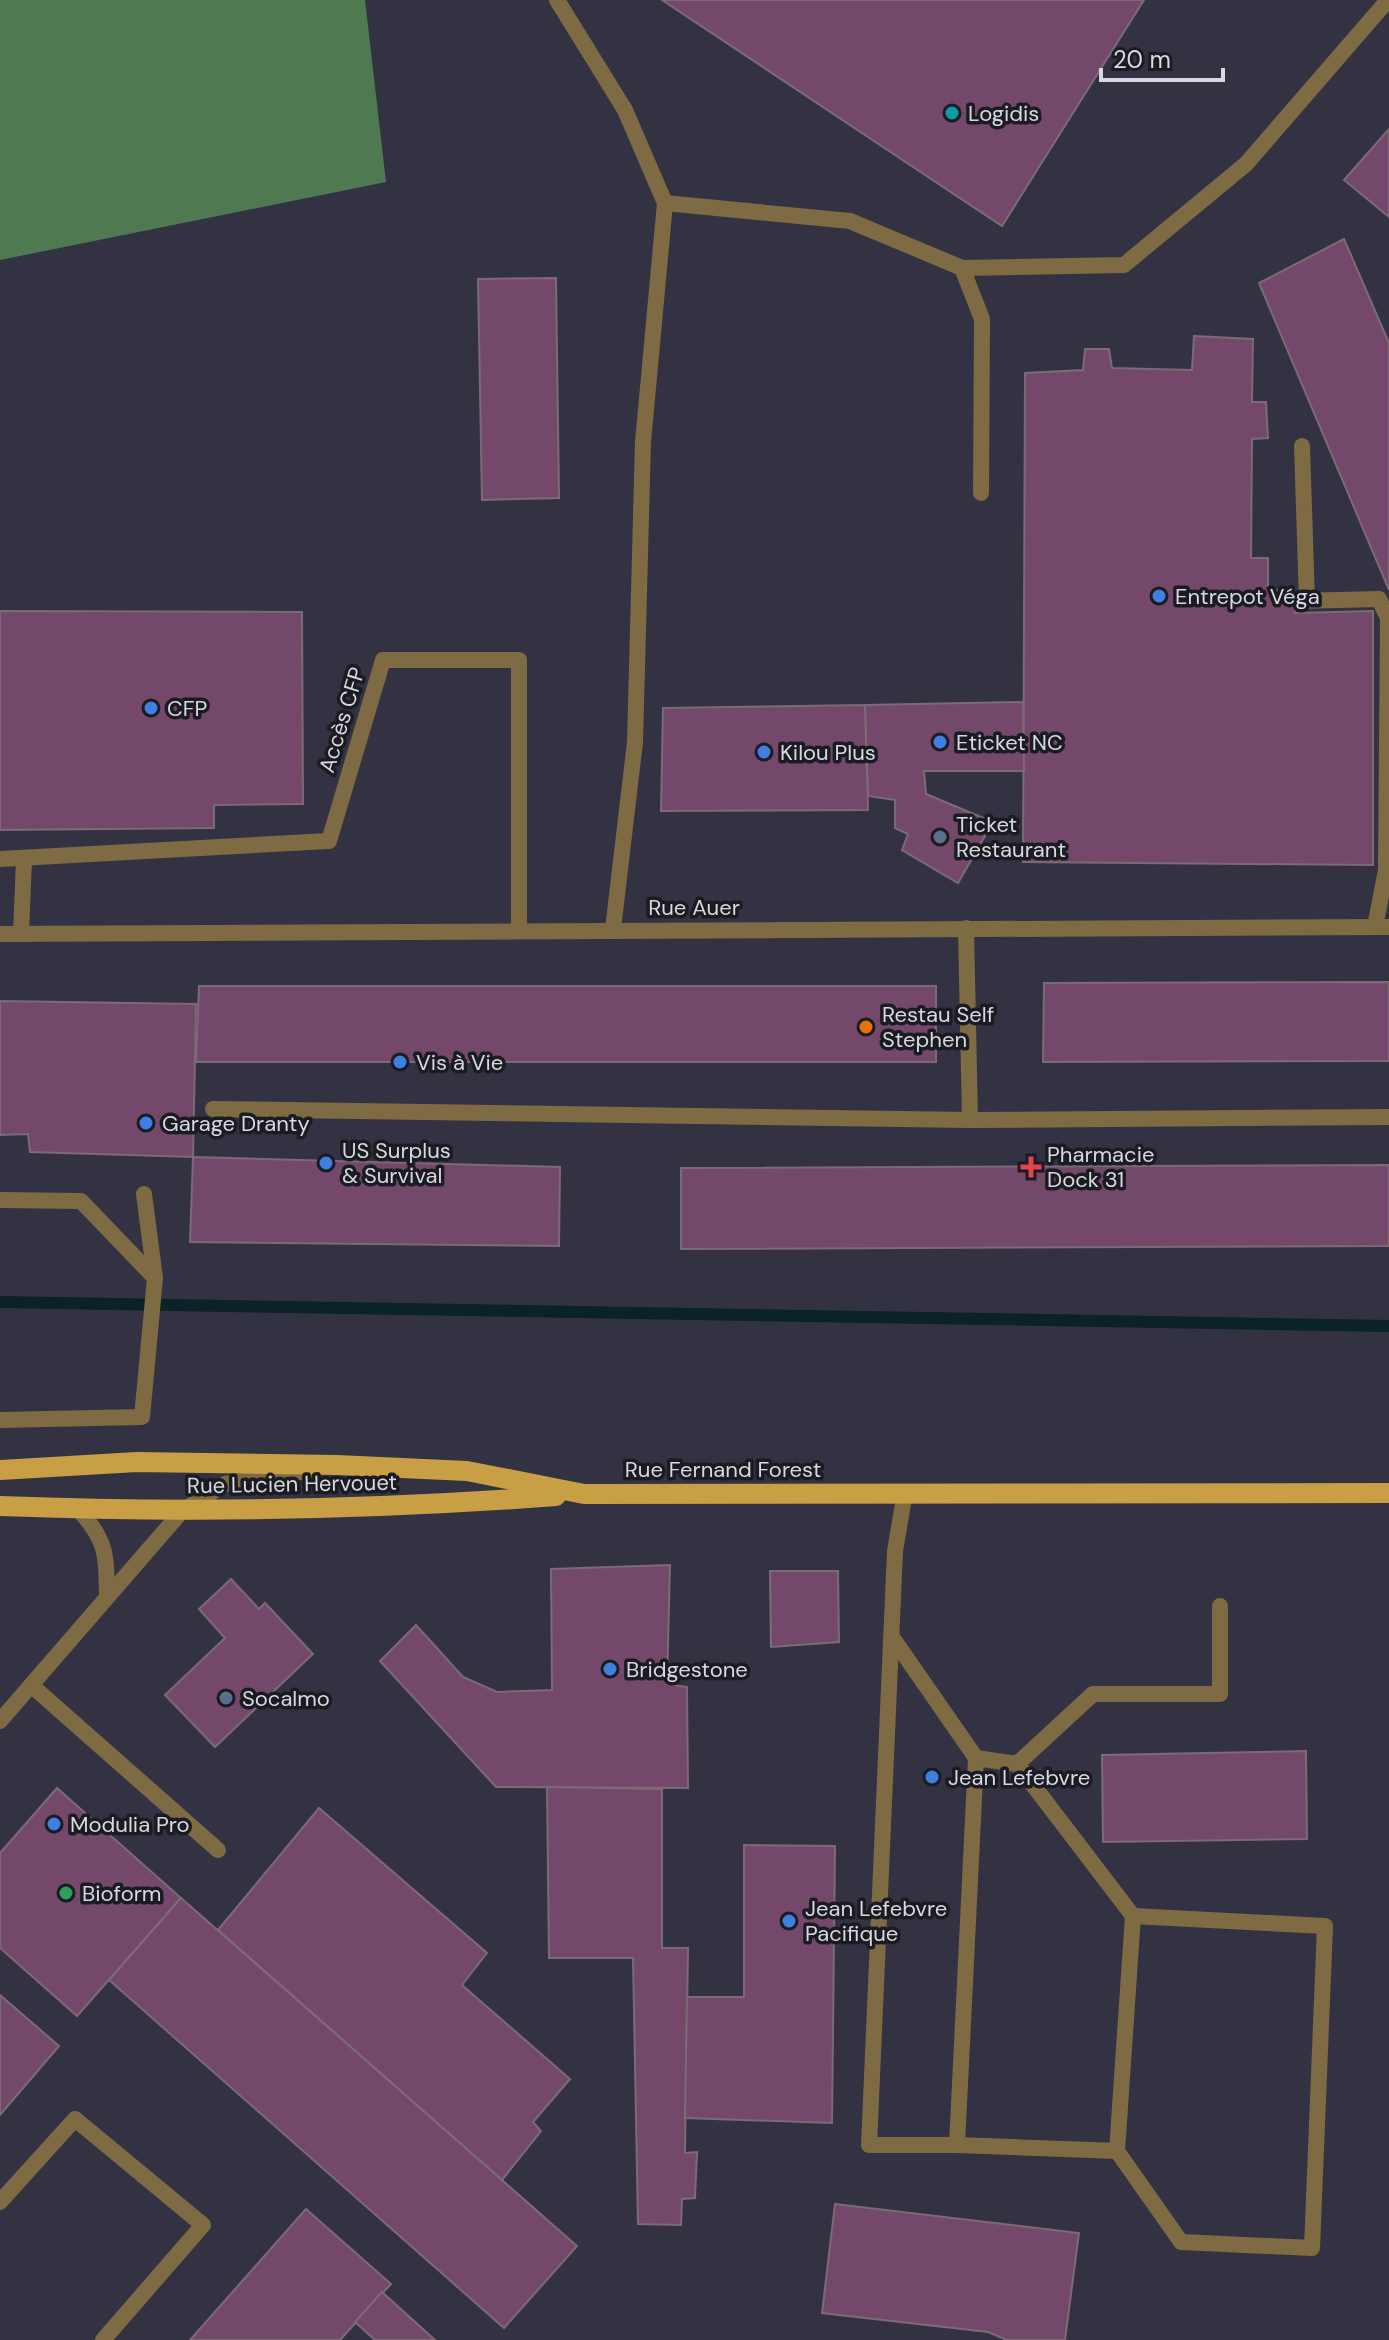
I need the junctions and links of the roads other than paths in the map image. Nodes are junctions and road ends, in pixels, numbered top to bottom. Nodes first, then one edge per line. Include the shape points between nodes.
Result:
1 (557, 0) edge
2 (1388, 0) edge
3 (665, 203) junction
4 (962, 268) junction
5 (1302, 446) dead end
6 (981, 493) dead end
7 (0, 859) edge
8 (24, 860) junction
9 (1382, 927) edge
10 (966, 928) junction
11 (519, 929) junction
12 (613, 929) junction
13 (0, 934) edge
14 (21, 934) junction
15 (213, 1109) dead end
16 (1389, 1117) edge
17 (970, 1120) junction
18 (144, 1194) dead end
19 (0, 1200) edge
20 (155, 1278) junction
21 (0, 1420) edge
22 (337, 1465) junction
23 (0, 1470) edge
24 (905, 1492) junction
25 (1389, 1493) edge
26 (584, 1494) junction
27 (0, 1506) edge
28 (78, 1509) junction
29 (182, 1511) junction
30 (107, 1595) junction
31 (1220, 1606) dead end
32 (892, 1637) junction
33 (31, 1685) junction
34 (0, 1721) edge
35 (976, 1758) junction
36 (1017, 1764) junction
37 (218, 1850) dead end
38 (1133, 1916) junction
39 (957, 2145) junction
40 (1117, 2151) junction
41 (0, 2202) edge
42 (103, 2340) edge

1 - 3 street via 625,110
2 - 4 street via 1246,164 1124,265
3 - 4 street via 850,221
3 - 12 street via 643,442 635,742
4 - 6 street via 982,319
5 - 9 street via 1301,601 1379,599 1388,618
7 - 8 street, Accès CFP
8 - 11 street, Accès CFP via 329,841 383,660 519,660
8 - 14 street
9 - 10 street, Rue Auer
10 - 12 street, Rue Auer
10 - 17 street
11 - 12 street, Rue Auer
11 - 14 street, Rue Auer
13 - 14 street, Rue Auer
15 - 17 street
16 - 17 street
18 - 20 street
19 - 20 street via 81,1201
20 - 21 street via 142,1417
22 - 23 main road, Rue Lucien Hervouet via 137,1462
22 - 26 main road, Rue Fernand Forest via 467,1471
22 - 29 street, Rue Fernand Forest via 225,1484
24 - 25 main road, Rue Fernand Forest
24 - 26 main road, Rue Fernand Forest
24 - 32 street via 895,1551
26 - 29 main road, Rue Lucien Hervouet via 435,1505
27 - 28 main road, Rue Lucien Hervouet
28 - 29 main road, Rue Lucien Hervouet
28 - 30 street via 100,1533
29 - 30 street, Rue Fernand Forest
30 - 33 street, Rue Fernand Forest
31 - 36 street via 1220,1694 1093,1694
32 - 35 street
32 - 39 street via 869,2145
33 - 34 street, Rue Fernand Forest
33 - 37 street
35 - 36 street
35 - 39 street
36 - 38 street
38 - 40 street
38 - 40 street via 1325,1926 1312,2248 1181,2242
39 - 40 street
41 - 42 street via 75,2119 203,2225

